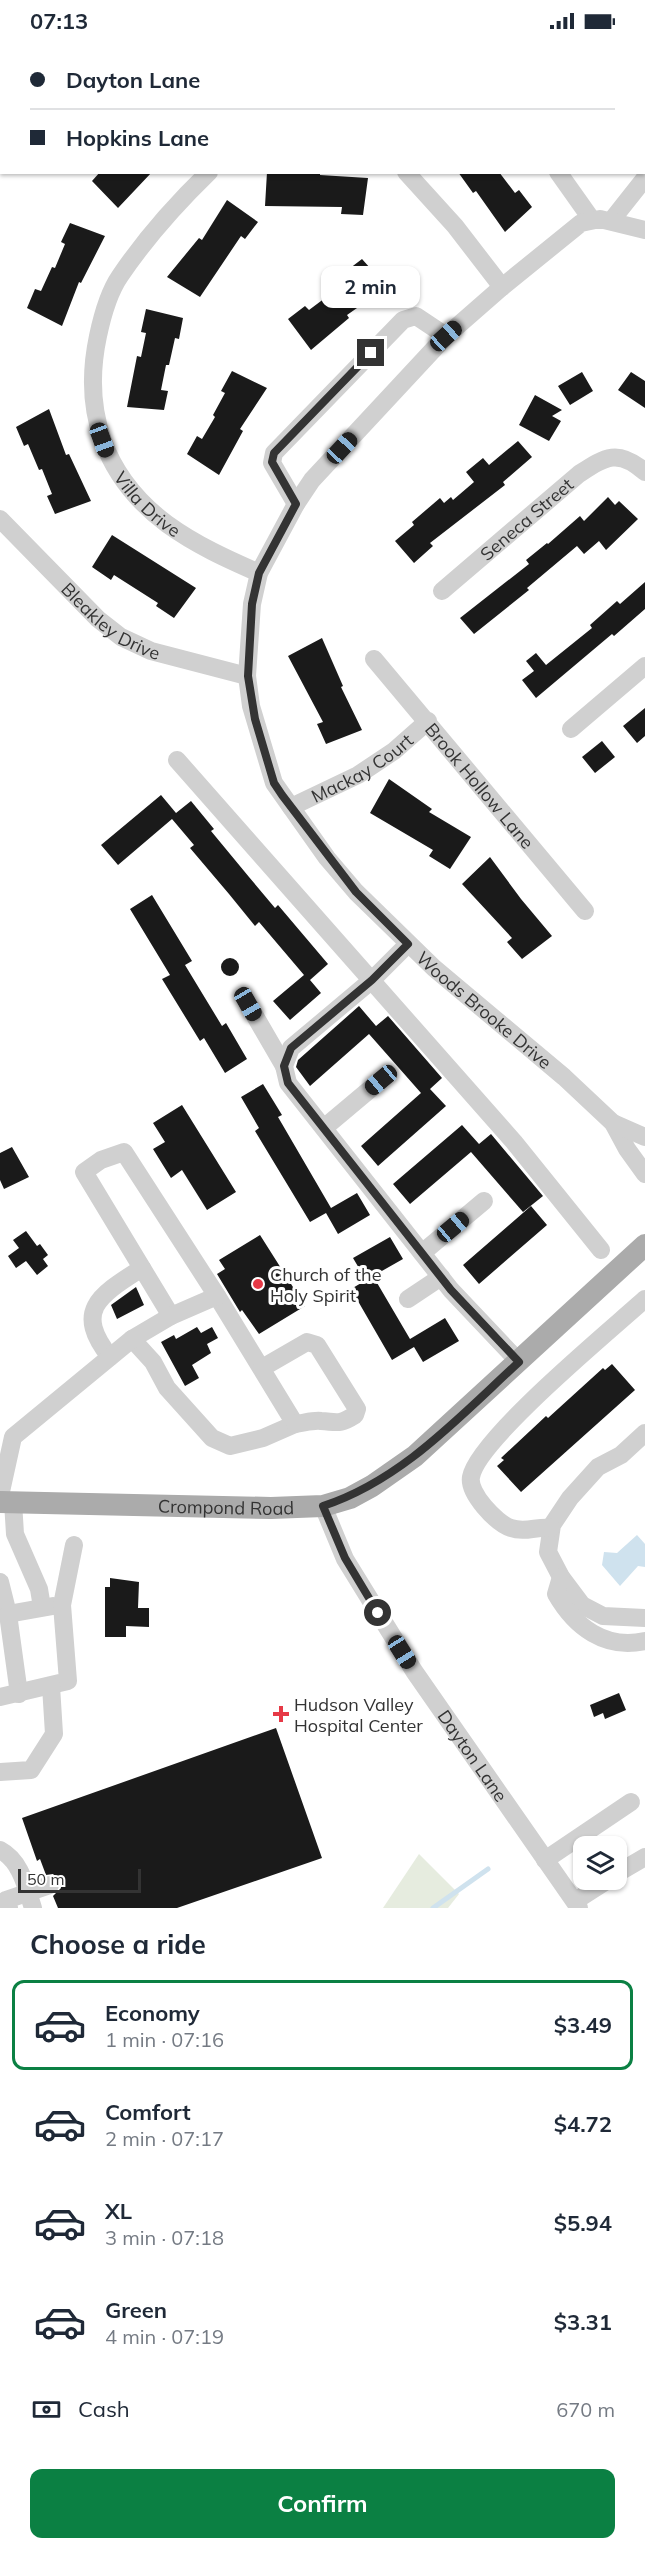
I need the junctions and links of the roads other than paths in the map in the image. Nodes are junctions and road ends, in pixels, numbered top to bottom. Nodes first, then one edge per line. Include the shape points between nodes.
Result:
1 (207, 174) edge
2 (408, 174) edge
3 (559, 174) edge
4 (645, 178) edge
5 (592, 220) junction
6 (611, 221) junction
7 (645, 230) edge
8 (501, 287) junction
9 (446, 336) junction
10 (645, 472) edge
11 (296, 504) junction
12 (0, 519) edge
13 (259, 573) junction
14 (442, 591) dead end
15 (374, 659) dead end
16 (645, 666) edge
17 (248, 676) junction
18 (428, 721) junction
19 (571, 729) dead end
20 (177, 760) dead end
21 (291, 807) junction
22 (585, 911) dead end
23 (408, 944) junction
24 (372, 980) junction
25 (248, 1004) dead end
26 (284, 1066) junction
27 (381, 1080) dead end
28 (613, 1123) junction
29 (325, 1127) junction
30 (645, 1137) edge
31 (645, 1174) edge
32 (484, 1201) dead end
33 (645, 1245) edge
34 (601, 1250) dead end
35 (422, 1252) junction
36 (142, 1268) junction
37 (446, 1283) junction
38 (217, 1296) junction
39 (408, 1299) dead end
40 (645, 1299) edge
41 (171, 1316) junction
42 (132, 1339) junction
43 (110, 1357) junction
44 (519, 1362) junction
45 (262, 1368) junction
46 (296, 1424) junction
47 (645, 1433) edge
48 (4, 1500) edge
49 (323, 1506) junction
50 (551, 1528) junction
51 (74, 1545) dead end
52 (561, 1577) junction
53 (0, 1582) edge
54 (62, 1605) junction
55 (42, 1607) junction
56 (8, 1614) junction
57 (645, 1618) edge
58 (645, 1641) edge
59 (51, 1686) junction
60 (19, 1694) junction
61 (0, 1697) edge
62 (0, 1772) edge
63 (632, 1803) dead end
64 (0, 1850) edge
65 (645, 1857) edge
66 (545, 1860) junction
67 (627, 1868) edge
68 (50, 1885) dead end
69 (596, 1890) edge
70 (31, 1900) edge
71 (577, 1905) edge
72 (9, 1908) edge

1 - 13 street, Villa Drive via 183,197 118,277 101,322 92,366 92,394 107,454 141,501 199,546
2 - 8 street via 455,226
3 - 5 street
4 - 6 street
5 - 6 street
5 - 8 street, Woods Brooke Drive via 581,223
6 - 7 street
8 - 9 street, Woods Brooke Drive
9 - 11 street, Woods Brooke Drive via 312,480
9 - 11 street via 416,316 403,320 274,453 272,462
10 - 14 street, Seneca Street via 629,459 601,459
11 - 13 street, Woods Brooke Drive
12 - 17 street, Bleakley Drive via 98,620 121,637 152,651
13 - 17 street, Woods Brooke Drive via 252,604
15 - 18 street, Brook Hollow Lane
16 - 19 street
17 - 21 street, Woods Brooke Drive via 263,751 274,783
18 - 21 street, Mackay Court via 394,752 358,775
18 - 22 street, Brook Hollow Lane
20 - 24 street
21 - 23 street, Woods Brooke Drive via 356,892
23 - 24 street
23 - 28 street, Woods Brooke Drive
24 - 26 street via 291,1048
24 - 34 street via 514,1142
25 - 26 street
26 - 29 street via 288,1083
27 - 29 street
28 - 30 street, Woods Brooke Drive
28 - 31 street, Woods Brooke Drive
29 - 35 street
32 - 35 street
33 - 44 main road, Crompond Road
35 - 37 street
36 - 38 street via 84,1173 101,1160 124,1152
36 - 41 street
36 - 43 street via 119,1282 92,1312 91,1327
37 - 39 street
37 - 44 street
38 - 41 street
38 - 45 street
40 - 50 street via 497,1435 475,1465 470,1478 472,1487 485,1508 500,1521 520,1530
41 - 42 street
42 - 43 street
42 - 46 street via 153,1362 167,1388 212,1438 230,1446
43 - 48 street via 13,1437
44 - 49 main road, Crompond Road via 393,1473 350,1498
45 - 46 street
45 - 46 street via 307,1341 316,1345 357,1409 344,1422
47 - 50 street via 621,1455 598,1467 570,1498
48 - 49 main road, Crompond Road via 222,1509
48 - 55 street via 39,1589
49 - 66 street, Dayton Lane via 345,1558 396,1642
50 - 52 street via 549,1552
51 - 54 street
52 - 57 street via 582,1605 603,1616
52 - 58 street via 556,1594 581,1626 606,1641
53 - 56 street
54 - 55 street
54 - 59 street via 68,1681
55 - 56 street
56 - 60 street
59 - 60 street
59 - 62 street via 54,1734 30,1770
60 - 61 street
63 - 66 street
64 - 70 street via 10,1857 24,1879
65 - 67 street
66 - 71 street, Dayton Lane
68 - 70 street
69 - 71 street
70 - 72 street via 6,1900

